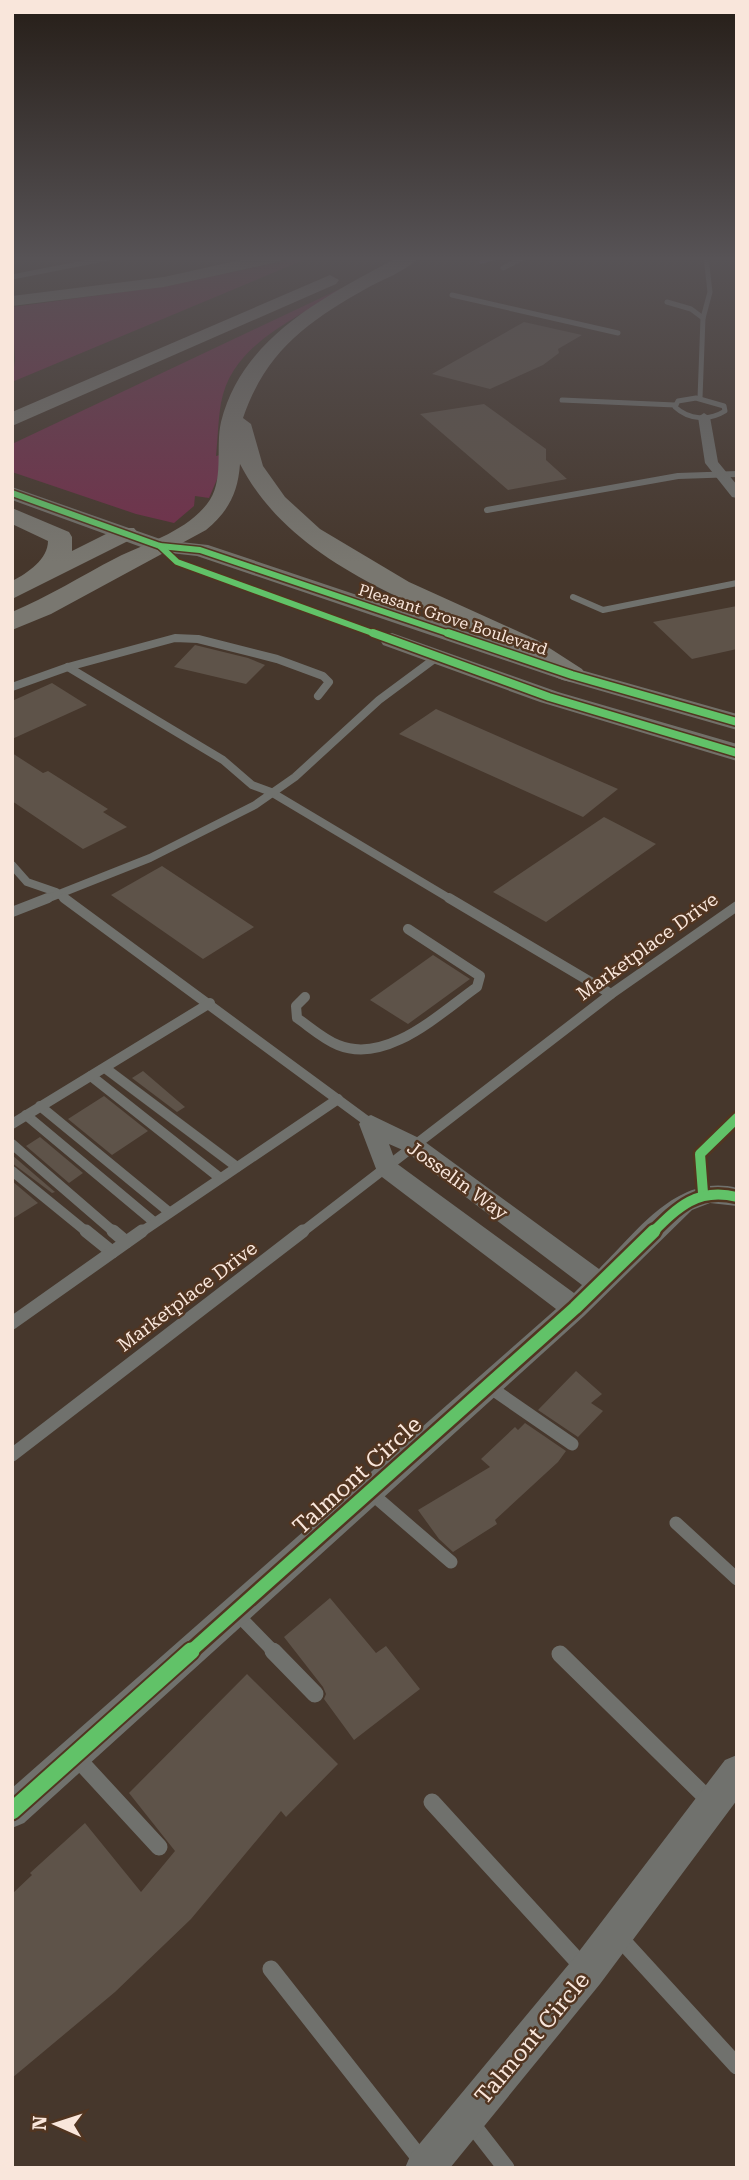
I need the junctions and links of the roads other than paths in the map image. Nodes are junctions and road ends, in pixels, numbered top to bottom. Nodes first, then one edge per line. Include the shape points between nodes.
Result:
1 (152, 359) edge
2 (155, 359) edge
3 (258, 359) edge
4 (701, 359) edge
5 (700, 398) junction
6 (562, 400) dead end
7 (675, 405) junction
8 (237, 406) junction
9 (704, 417) junction
10 (12, 421) edge
11 (12, 431) edge
12 (718, 474) junction
13 (737, 474) edge
14 (12, 493) edge
15 (737, 494) edge
16 (487, 510) dead end
17 (12, 515) edge
18 (126, 533) junction
19 (160, 546) junction
20 (737, 583) edge
21 (17, 588) edge
22 (573, 597) dead end
23 (12, 622) edge
24 (437, 657) junction
25 (68, 667) junction
26 (572, 675) junction
27 (12, 687) edge
28 (318, 696) dead end
29 (737, 722) edge
30 (737, 753) edge
31 (271, 792) junction
32 (12, 865) edge
33 (56, 892) junction
34 (737, 906) edge
35 (12, 912) edge
36 (408, 929) dead end
37 (611, 994) junction
38 (305, 996) dead end
39 (210, 1003) junction
40 (105, 1068) junction
41 (91, 1076) junction
42 (338, 1099) junction
43 (40, 1106) junction
44 (26, 1115) junction
45 (12, 1124) edge
46 (371, 1124) junction
47 (12, 1144) edge
48 (414, 1146) junction
49 (237, 1167) junction
50 (386, 1168) junction
51 (12, 1171) edge
52 (220, 1178) junction
53 (737, 1197) edge
54 (169, 1212) junction
55 (154, 1222) junction
56 (127, 1242) junction
57 (112, 1252) junction
58 (600, 1284) junction
59 (575, 1308) junction
60 (12, 1323) edge
61 (488, 1386) junction
62 (572, 1444) dead end
63 (12, 1455) edge
64 (369, 1492) junction
65 (676, 1523) dead end
66 (451, 1562) dead end
67 (737, 1579) edge
68 (235, 1612) junction
69 (560, 1654) dead end
70 (315, 1694) dead end
71 (74, 1755) junction
72 (737, 1772) edge
73 (432, 1802) dead end
74 (713, 1804) junction
75 (12, 1811) edge
76 (159, 1847) dead end
77 (615, 1933) junction
78 (271, 1969) dead end
79 (587, 1972) junction
80 (737, 2066) edge
81 (467, 2117) junction
82 (426, 2167) edge
83 (506, 2168) edge

1 - 10 highway
2 - 11 highway
3 - 8 highway
4 - 5 lane
5 - 7 lane via 683,399
5 - 9 lane via 726,408 720,415
6 - 7 lane
7 - 9 lane via 681,413
8 - 19 highway via 231,421 224,494 208,515
8 - 26 highway via 246,454 255,472 312,535 393,585 528,647
9 - 12 street
12 - 13 lane
12 - 15 street
12 - 16 lane via 678,476
14 - 18 main road, Pleasant Grove Boulevard
17 - 21 highway via 60,537 62,547 59,557
18 - 19 main road, Pleasant Grove Boulevard
18 - 21 highway
19 - 23 highway
19 - 24 main road, Pleasant Grove Boulevard via 177,562
19 - 26 main road, Pleasant Grove Boulevard via 200,550
20 - 22 lane via 603,610
24 - 30 main road, Pleasant Grove Boulevard via 549,698
24 - 31 lane via 379,700 295,778
25 - 27 lane
25 - 28 lane via 175,638 198,639 323,676 329,682
25 - 31 lane via 223,760 252,785
26 - 29 main road, Pleasant Grove Boulevard
31 - 33 lane via 255,805 150,858
31 - 37 lane
32 - 33 lane via 27,882
33 - 35 lane
33 - 39 lane
34 - 37 lane, Marketplace Drive
36 - 38 lane via 480,976 477,987 390,1046 365,1052 340,1046 297,1018 296,1006
37 - 48 lane, Marketplace Drive
39 - 40 lane
39 - 42 lane
40 - 41 lane
40 - 49 lane
41 - 43 lane
41 - 52 lane
42 - 46 lane
42 - 49 lane
43 - 44 lane
43 - 54 lane
44 - 45 lane
44 - 55 lane
46 - 48 street, Josselin Way
46 - 50 street, Josselin Way
47 - 56 lane
48 - 50 lane, Marketplace Drive
48 - 58 street, Josselin Way
49 - 52 lane
50 - 59 street, Josselin Way
50 - 63 lane, Marketplace Drive
51 - 57 lane
52 - 54 lane
53 - 58 street, Talmont Circle via 703,1193 683,1203
54 - 55 lane
55 - 56 lane
56 - 57 lane
57 - 60 lane
58 - 59 street, Talmont Circle
59 - 61 street, Talmont Circle
61 - 62 lane
61 - 64 street, Talmont Circle
64 - 66 lane
64 - 68 street, Talmont Circle
65 - 67 lane
68 - 70 lane
68 - 71 street, Talmont Circle
69 - 74 lane
71 - 75 street, Talmont Circle
71 - 76 lane
72 - 74 street, Talmont Circle
73 - 79 lane
74 - 77 street, Talmont Circle
77 - 79 street, Talmont Circle
77 - 80 lane
78 - 82 lane
79 - 81 street, Talmont Circle
81 - 82 street, Talmont Circle
81 - 83 lane

